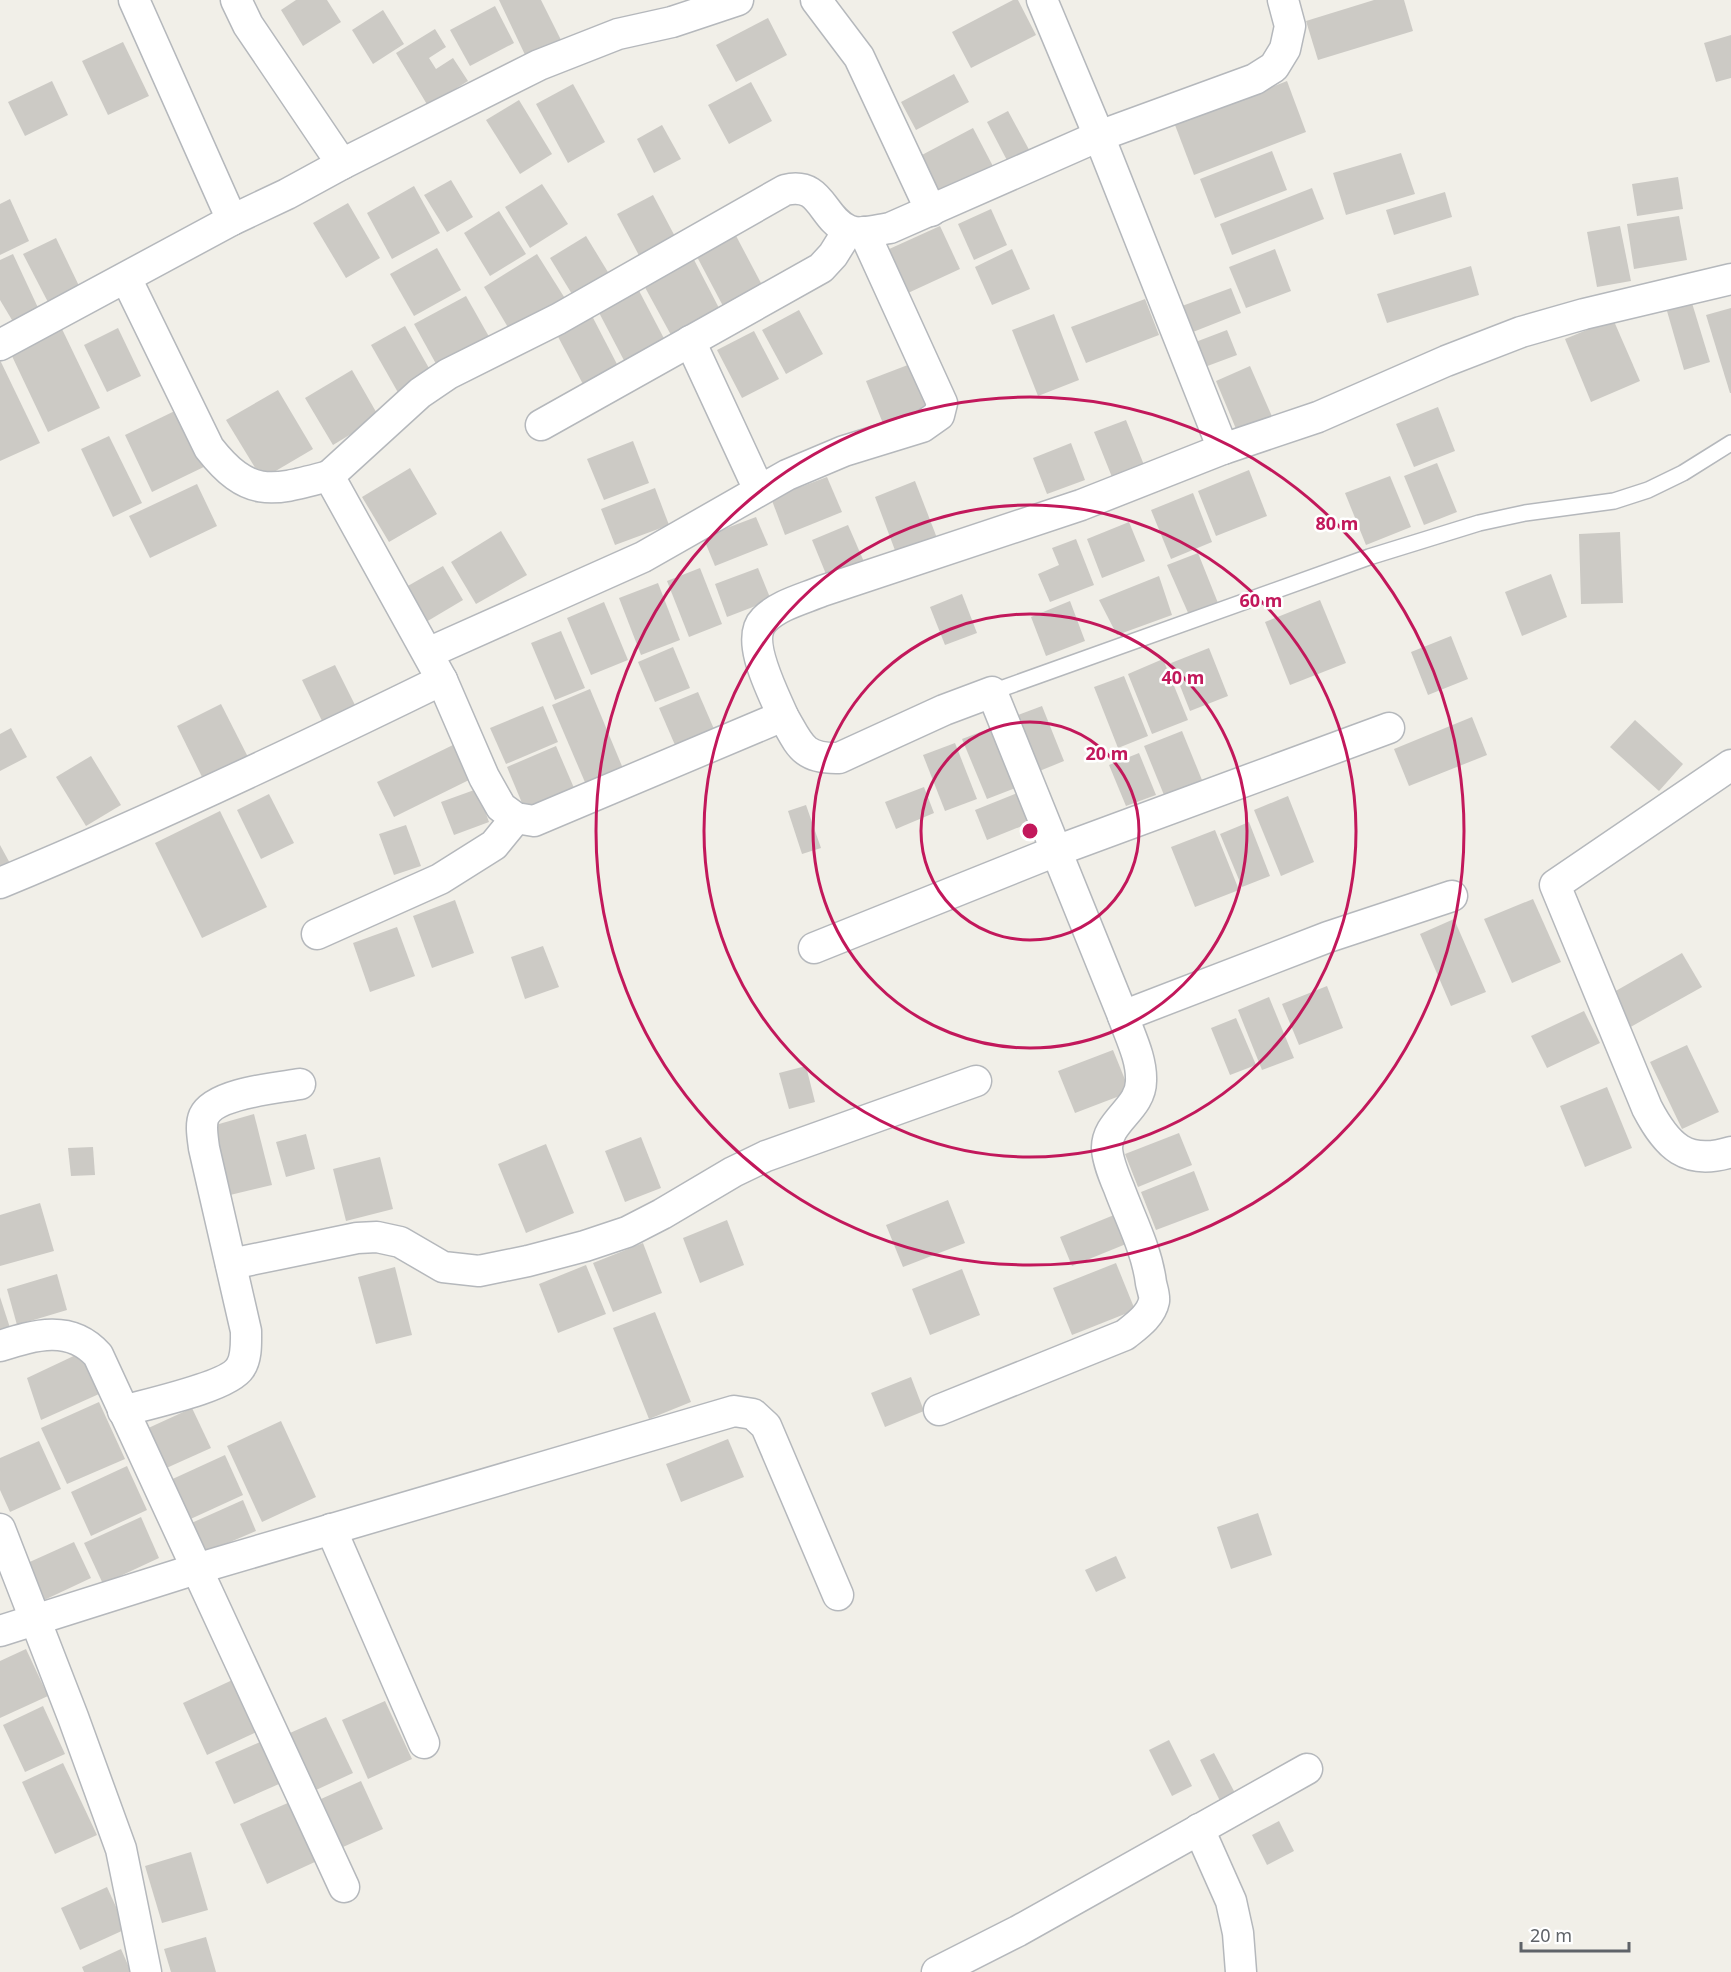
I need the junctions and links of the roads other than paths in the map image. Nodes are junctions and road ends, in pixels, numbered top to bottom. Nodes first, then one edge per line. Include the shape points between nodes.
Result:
1 (134, 0) edge
2 (236, 0) edge
3 (738, 0) edge
4 (1042, 0) edge
5 (1283, 0) edge
6 (822, 1) edge
7 (1099, 136) junction
8 (342, 164) junction
9 (931, 211) junction
10 (232, 220) junction
11 (856, 232) junction
12 (126, 278) junction
13 (1731, 279) edge
14 (690, 341) junction
15 (0, 345) edge
16 (541, 425) dead end
17 (1731, 443) edge
18 (1222, 449) junction
19 (329, 476) junction
20 (759, 490) junction
21 (428, 653) junction
22 (442, 680) junction
23 (992, 692) junction
24 (783, 716) junction
25 (1389, 728) dead end
26 (1731, 765) edge
27 (516, 818) junction
28 (1056, 851) junction
29 (0, 883) edge
30 (1452, 896) dead end
31 (317, 934) dead end
32 (814, 948) dead end
33 (1123, 1016) junction
34 (976, 1081) dead end
35 (300, 1084) dead end
36 (1731, 1152) edge
37 (231, 1264) junction
38 (0, 1346) edge
39 (939, 1410) dead end
40 (123, 1411) junction
41 (0, 1529) edge
42 (331, 1529) junction
43 (196, 1569) junction
44 (838, 1594) dead end
45 (35, 1621) junction
46 (0, 1631) edge
47 (424, 1743) dead end
48 (1307, 1769) dead end
49 (1198, 1829) junction
50 (344, 1887) dead end
51 (146, 1972) edge
52 (937, 1972) edge
53 (1241, 1972) edge

1 - 10 street
2 - 8 street via 248,25
3 - 8 street via 672,22 618,34 539,65
4 - 7 street
5 - 7 street via 1290,26 1285,49 1274,67 1255,79
6 - 9 street via 859,57
7 - 9 street
7 - 18 street
8 - 10 street
9 - 11 street via 890,228
10 - 12 street
11 - 14 street via 821,268
11 - 19 street via 833,219 808,190 785,190 558,319 448,374 420,393
11 - 20 street via 942,403 939,415 921,427 844,451
12 - 15 street
12 - 19 street via 209,448 223,466 260,488 290,486
13 - 18 street via 1521,332 1318,417
14 - 16 street
14 - 20 street
17 - 23 lane via 1683,473 1614,501 1525,513 1369,557
18 - 24 street via 1081,505 785,606 763,621 757,634 757,652
19 - 21 street
20 - 21 street via 643,557
21 - 22 street
22 - 27 street via 488,784 501,807
22 - 29 street via 293,753
23 - 24 street via 839,758 824,758 802,749
23 - 28 street
24 - 27 street via 534,820
25 - 28 street
26 - 36 street via 1555,885 1658,1129 1685,1153 1704,1158
27 - 31 street via 494,845 440,879
28 - 32 street
28 - 33 street
30 - 33 street via 1328,937
33 - 39 street via 1141,1081 1139,1093 1109,1136 1107,1149 1149,1269 1154,1300 1144,1319 1125,1335
34 - 37 street via 766,1156 627,1232 528,1261 479,1271 443,1267 399,1242 357,1238
35 - 37 street via 231,1097 215,1104 204,1116 204,1148
37 - 40 street via 246,1331 241,1367 216,1384
38 - 40 street via 35,1335 67,1336 87,1343 98,1355
40 - 43 street
41 - 45 street
42 - 43 street
42 - 44 street via 734,1411 753,1414 766,1426
42 - 47 street
43 - 45 street
43 - 50 street
45 - 46 street
45 - 51 street via 121,1849
48 - 49 street
49 - 52 street
49 - 53 street via 1231,1901

